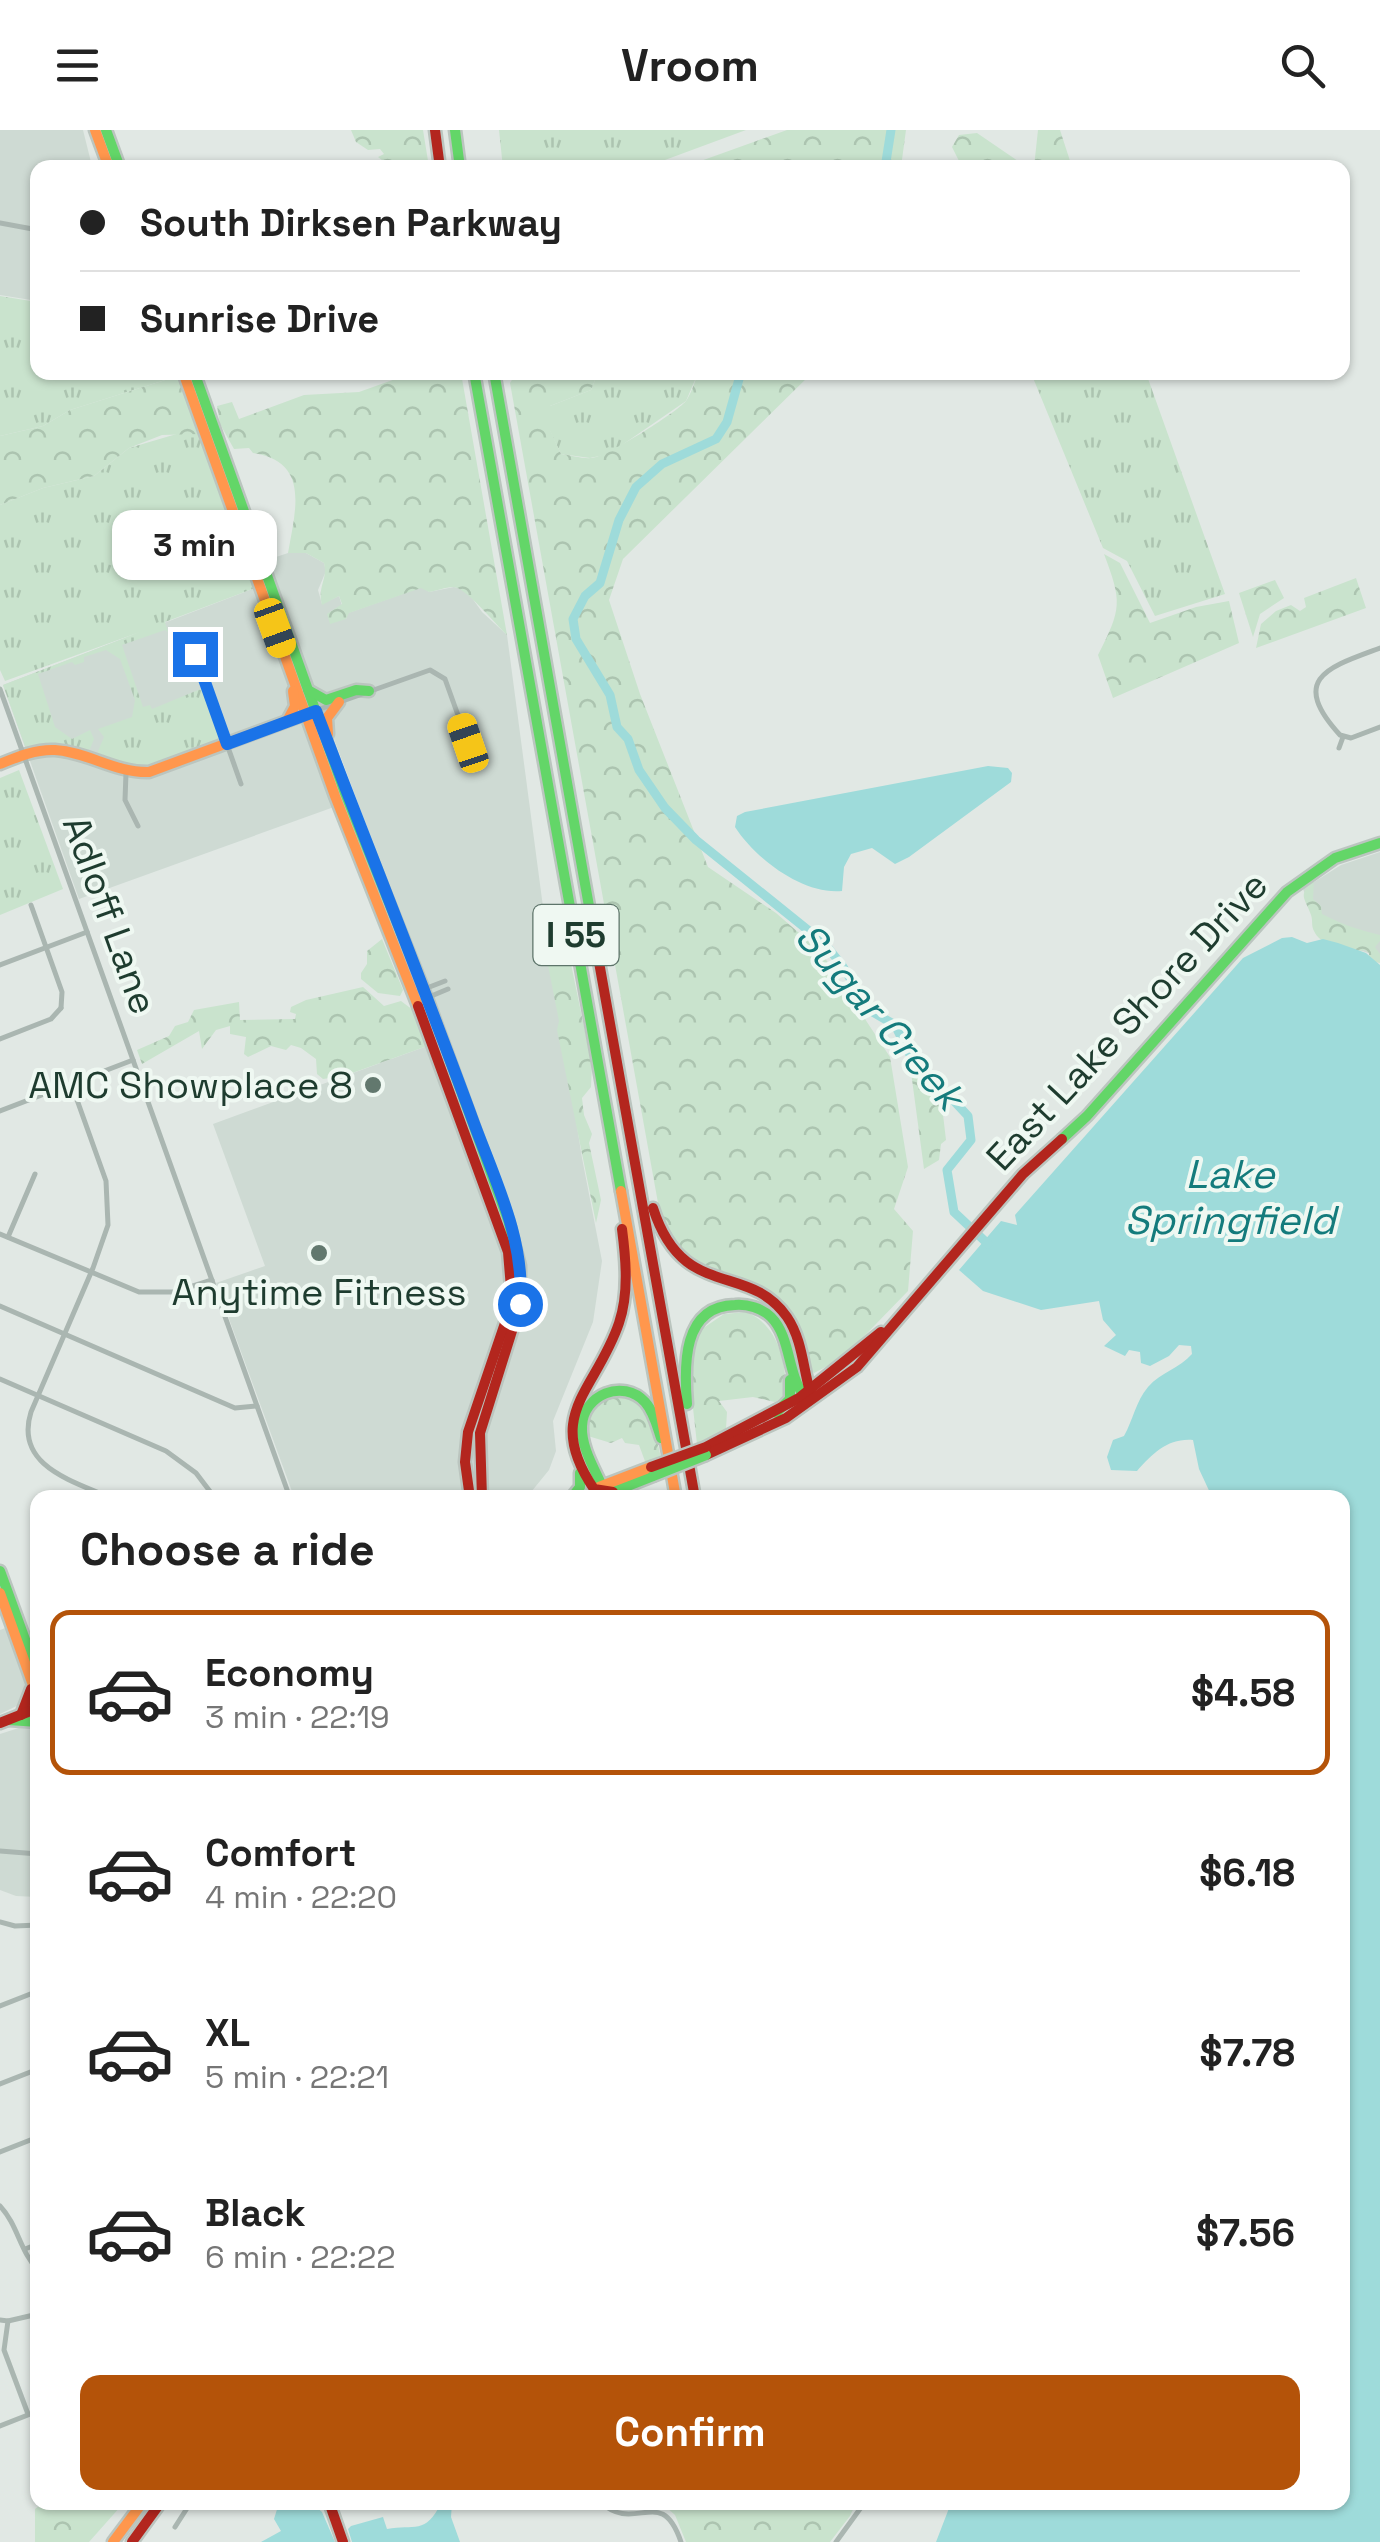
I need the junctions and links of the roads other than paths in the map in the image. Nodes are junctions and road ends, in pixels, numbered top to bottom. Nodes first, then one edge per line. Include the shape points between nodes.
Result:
1 (95, 130) edge
2 (106, 130) edge
3 (435, 130) edge
4 (455, 130) edge
5 (106, 160) edge
6 (118, 160) edge
7 (439, 160) edge
8 (459, 160) edge
9 (0, 223) edge
10 (30, 229) edge
11 (192, 380) edge
12 (475, 380) edge
13 (495, 380) edge
14 (271, 602) junction
15 (1380, 648) edge
16 (284, 652) junction
17 (195, 654) dead end
18 (308, 689) junction
19 (0, 690) edge
20 (369, 690) junction
21 (338, 702) junction
22 (311, 712) junction
23 (286, 722) junction
24 (1380, 727) edge
25 (262, 731) junction
26 (313, 735) junction
27 (1343, 737) junction
28 (468, 743) dead end
29 (227, 744) junction
30 (1339, 748) dead end
31 (24, 756) junction
32 (0, 764) edge
33 (336, 767) junction
34 (126, 773) junction
35 (241, 784) dead end
36 (138, 826) dead end
37 (1380, 843) edge
38 (31, 905) dead end
39 (88, 932) junction
40 (46, 948) junction
41 (0, 965) edge
42 (445, 981) dead end
43 (448, 989) dead end
44 (420, 996) junction
45 (0, 1039) edge
46 (133, 1060) junction
47 (622, 1077) junction
48 (72, 1083) junction
49 (0, 1111) edge
50 (609, 1115) junction
51 (35, 1174) dead end
52 (0, 1234) edge
53 (8, 1237) junction
54 (91, 1273) junction
55 (212, 1280) junction
56 (0, 1306) edge
57 (64, 1333) junction
58 (494, 1334) dead end
59 (784, 1341) junction
60 (496, 1351) junction
61 (0, 1379) edge
62 (38, 1395) junction
63 (809, 1397) junction
64 (577, 1398) junction
65 (257, 1406) junction
66 (776, 1413) junction
67 (706, 1451) junction
68 (92, 1490) edge
69 (209, 1490) edge
70 (287, 1490) edge
71 (468, 1490) edge
72 (482, 1490) edge
73 (576, 1490) edge
74 (597, 1490) edge
75 (598, 1490) edge
76 (604, 1490) edge
77 (672, 1490) edge
78 (673, 1490) edge
79 (696, 1490) edge
80 (696, 1490) edge
81 (0, 1572) edge
82 (0, 1593) edge
83 (18, 1647) junction
84 (30, 1653) edge
85 (30, 1679) edge
86 (30, 1688) edge
87 (30, 1693) edge
88 (30, 1711) edge
89 (21, 1715) junction
90 (4, 1721) edge
91 (30, 1722) edge
92 (0, 1852) edge
93 (30, 1854) edge
94 (0, 1922) edge
95 (30, 1925) edge
96 (30, 1995) edge
97 (0, 2006) edge
98 (30, 2072) edge
99 (0, 2084) edge
100 (30, 2140) edge
101 (0, 2152) edge
102 (0, 2206) edge
103 (30, 2247) edge
104 (25, 2249) junction
105 (30, 2257) edge
106 (30, 2316) edge
107 (0, 2320) edge
108 (8, 2321) junction
109 (28, 2414) joint
110 (0, 2426) edge
111 (137, 2510) edge
112 (155, 2510) edge
113 (187, 2510) edge
114 (332, 2510) edge
115 (615, 2510) edge
116 (858, 2510) edge
117 (175, 2528) dead end
118 (114, 2542) edge
119 (132, 2542) edge
120 (343, 2542) edge
121 (681, 2542) edge
122 (836, 2542) edge

1 - 5 main road
2 - 6 main road
3 - 7 main road
4 - 8 main road
9 - 10 street
11 - 14 main road
12 - 50 main road, I 55
13 - 47 main road, I 55
14 - 16 main road
14 - 18 main road
15 - 27 street via 1328,668 1318,680 1320,704
16 - 22 main road
16 - 23 main road via 295,702
17 - 29 street
18 - 20 main road via 326,700
18 - 22 main road
19 - 31 street, Adloff Lane
20 - 21 street
20 - 28 street via 420,671 438,673
21 - 22 street
21 - 33 main road via 326,723
22 - 23 main road
22 - 26 main road
22 - 33 main road
23 - 25 main road
24 - 27 street
25 - 26 main road via 296,724
25 - 29 main road
26 - 44 main road
27 - 30 street
29 - 34 main road via 156,771
29 - 35 street
31 - 32 main road
31 - 34 main road via 64,751
31 - 39 street, Adloff Lane
33 - 44 main road
34 - 36 street via 124,800
37 - 63 main road, East Lake Shore Drive via 1332,860 1287,892 1087,1116 1032,1166 892,1322
38 - 40 street
39 - 40 street
39 - 46 street, Adloff Lane
40 - 41 street
40 - 45 street via 65,1010
42 - 44 street
43 - 44 street
44 - 60 main road via 508,1252 510,1303
44 - 72 main road via 520,1266 518,1318 480,1433
46 - 48 street
46 - 55 street, Adloff Lane
47 - 63 main road via 662,1234 688,1265 784,1313 797,1338
47 - 79 main road, I 55
48 - 49 street
48 - 54 street via 108,1196 108,1225
50 - 64 main road via 624,1297 612,1339
50 - 78 main road, I 55
51 - 53 street
52 - 53 street
53 - 54 street
54 - 55 street via 151,1294
54 - 57 street
55 - 65 street, Adloff Lane
56 - 57 street
57 - 62 street
57 - 65 street via 235,1408
58 - 60 main road
59 - 63 main road via 793,1382
59 - 66 main road via 791,1395
59 - 80 main road via 770,1318 739,1304 714,1310 691,1333 685,1376
60 - 71 main road via 468,1432
61 - 62 street
62 - 68 street via 27,1430 30,1446 53,1472
62 - 69 street via 166,1451
63 - 66 main road
63 - 67 main road via 776,1424
64 - 73 main road via 567,1430 582,1481
64 - 74 main road via 570,1434 584,1475
65 - 70 street, Adloff Lane
66 - 67 main road
67 - 76 main road, bridge
75 - 77 main road via 582,1419 602,1394 626,1391 654,1417
81 - 84 main road
82 - 83 main road
83 - 85 main road
83 - 86 main road
87 - 89 main road
88 - 89 main road
89 - 90 main road
90 - 91 main road
92 - 93 street
94 - 95 street
96 - 97 street
98 - 99 street
100 - 101 street
102 - 104 street
103 - 104 street
104 - 105 street
106 - 108 street
107 - 108 street
108 - 109 street via 4,2350
109 - 110 street
111 - 118 main road
112 - 119 main road
113 - 117 street
114 - 120 main road
115 - 121 street via 664,2513
116 - 122 street

